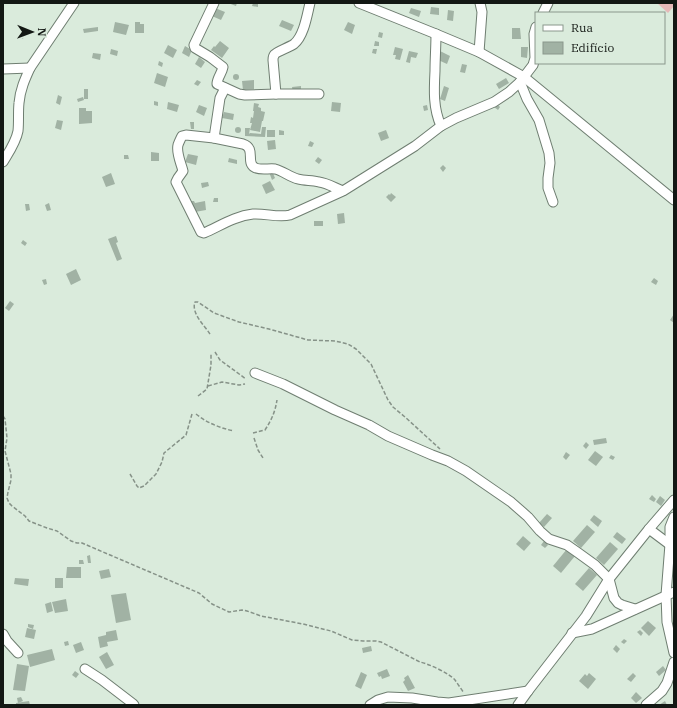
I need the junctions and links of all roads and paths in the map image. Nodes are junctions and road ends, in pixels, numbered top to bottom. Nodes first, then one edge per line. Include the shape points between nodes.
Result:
1 (74, 3) edge
2 (214, 3) edge
3 (310, 3) edge
4 (359, 3) edge
5 (480, 3) edge
6 (548, 3) edge
7 (544, 12) edge
8 (535, 30) edge
9 (436, 34) junction
10 (479, 52) junction
11 (535, 58) edge
12 (535, 58) edge
13 (30, 68) junction
14 (3, 70) edge
15 (522, 79) junction
16 (225, 88) junction
17 (276, 94) junction
18 (319, 94) dead end
19 (441, 126) junction
20 (214, 138) junction
21 (3, 162) edge
22 (343, 191) junction
23 (674, 200) edge
24 (553, 202) dead end
25 (210, 334) dead end
26 (215, 352) dead end
27 (211, 353) dead end
28 (255, 373) dead end
29 (246, 379) dead end
30 (245, 384) dead end
31 (208, 386) junction
32 (198, 396) dead end
33 (277, 400) dead end
34 (192, 414) dead end
35 (196, 414) dead end
36 (3, 416) edge
37 (234, 430) dead end
38 (253, 433) dead end
39 (254, 438) dead end
40 (443, 452) dead end
41 (263, 458) dead end
42 (130, 474) dead end
43 (674, 500) edge
44 (674, 517) edge
45 (649, 529) junction
46 (672, 546) edge
47 (609, 579) junction
48 (670, 593) edge
49 (635, 609) junction
50 (572, 633) junction
51 (3, 634) edge
52 (18, 653) dead end
53 (674, 653) edge
54 (674, 662) edge
55 (85, 669) dead end
56 (528, 691) junction
57 (465, 694) dead end
58 (134, 705) edge
59 (370, 705) edge
60 (518, 705) edge
61 (646, 705) edge

1 - 13 street
2 - 16 street via 194,45 223,67 217,84
3 - 17 street via 300,37 294,44 274,55
4 - 9 street
5 - 10 street via 482,12
6 - 7 street
8 - 11 street
9 - 10 street
9 - 19 street via 434,95 435,110
10 - 15 street
12 - 15 street
13 - 14 street
13 - 21 street via 19,104 18,132
15 - 19 street via 510,92 494,102
15 - 23 street
15 - 24 street via 527,99 538,120 549,153 548,188
16 - 17 street via 242,95
16 - 20 street via 220,98
17 - 18 street
19 - 22 street via 415,146
20 - 22 street via 247,145 254,168 278,170 296,179 320,182
20 - 22 street via 182,136 177,146 183,171 176,182 201,232 204,233 240,216 290,215
25 - 40 path via 196,314 193,306 195,302 214,313 239,322 308,340 348,344 371,364 393,407
26 - 29 path via 220,360
27 - 31 path
28 - 47 street via 461,468 511,502 549,539 567,545 595,565
30 - 31 path via 222,382
31 - 32 path via 207,390
33 - 38 path via 272,420 264,430
34 - 42 path via 186,435 164,453 156,474 144,486 137,486
35 - 37 path via 215,426
36 - 57 path via 7,438 5,451 11,474 7,498 9,503 29,521 57,531 71,541 82,543 199,593 212,604 229,612 242,610 331,631 352,640 381,642 448,675
39 - 41 path
43 - 45 street
44 - 46 street via 670,527
45 - 46 street
45 - 47 street
46 - 48 street
47 - 49 street via 618,603
47 - 50 street via 593,606
48 - 49 street
48 - 53 street via 667,622
49 - 50 street via 592,629
50 - 56 street
51 - 52 street
54 - 61 street via 662,691
55 - 58 street
56 - 59 street via 449,703 388,697
56 - 60 street

